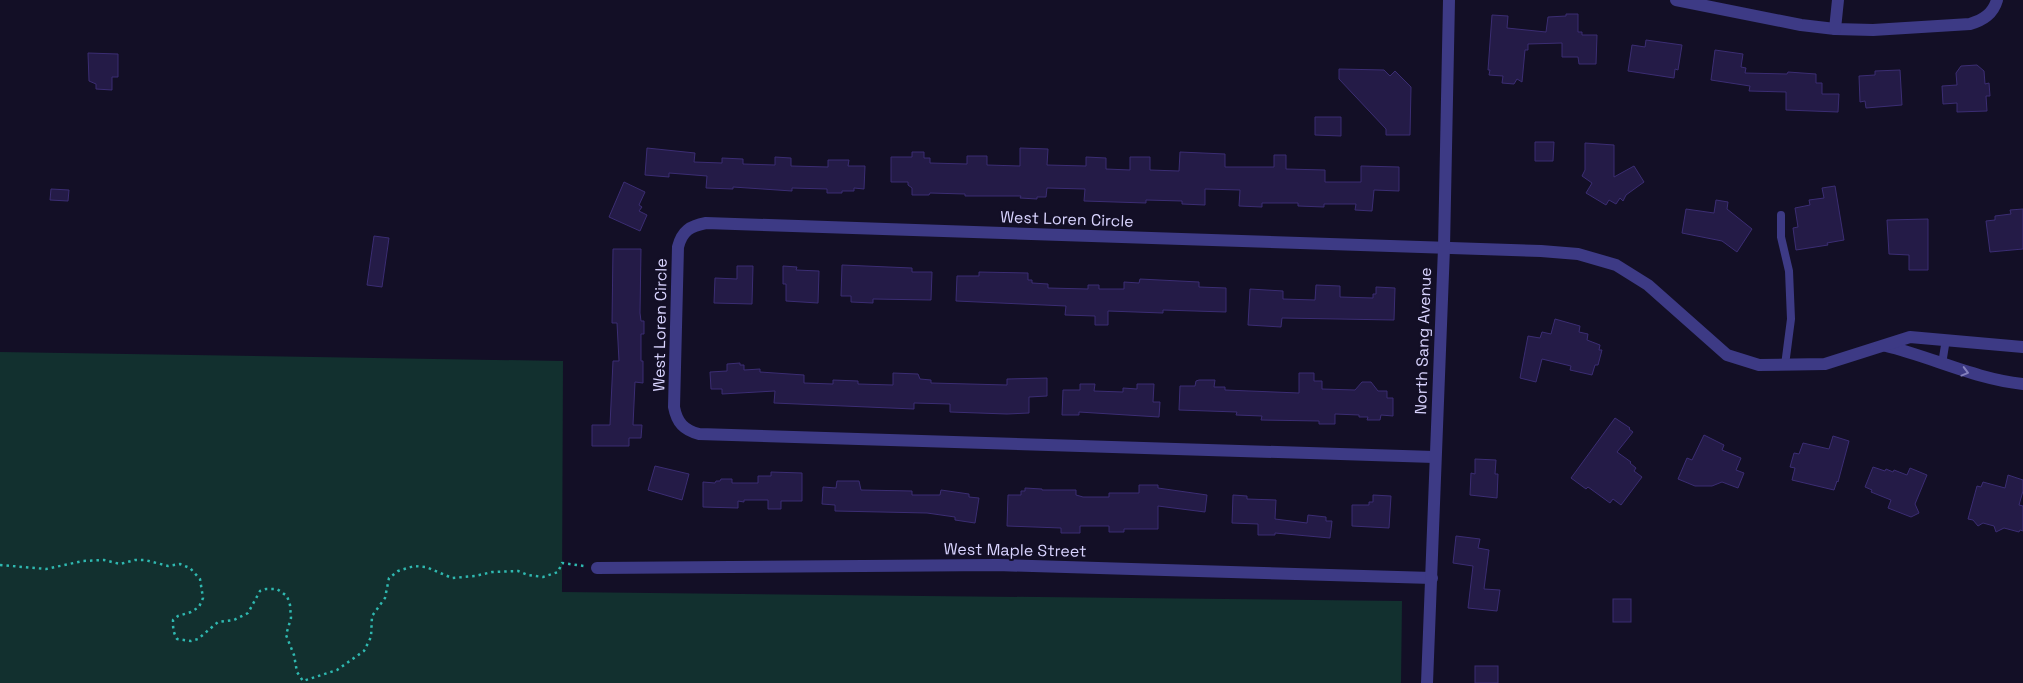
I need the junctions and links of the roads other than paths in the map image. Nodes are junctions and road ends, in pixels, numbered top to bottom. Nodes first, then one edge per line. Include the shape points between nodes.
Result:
1 (1449, 0) edge
2 (1676, 0) edge
3 (1838, 0) edge
4 (1997, 0) edge
5 (1835, 29) junction
6 (1781, 215) dead end
7 (1444, 248) junction
8 (1946, 339) junction
9 (1886, 346) junction
10 (2023, 347) edge
11 (1942, 364) junction
12 (1785, 365) junction
13 (2023, 384) edge
14 (1434, 457) junction
15 (597, 568) road end
16 (1432, 578) junction
17 (1427, 683) edge

1 - 7 street, North Sang Avenue
2 - 5 street
3 - 5 street
4 - 5 street via 1990,14 1970,24
6 - 12 lane via 1792,319
7 - 12 street, West Loren Circle via 1578,254 1616,265 1648,285 1727,355 1759,366
7 - 14 street, North Sang Avenue
7 - 14 street, West Loren Circle via 706,223 685,230 678,247 674,407 680,425 689,431
8 - 9 street, West Loren Circle via 1910,337
8 - 10 street, West Loren Circle
8 - 11 lane
9 - 11 street
9 - 12 street, West Loren Circle via 1825,364
11 -> 13 street via 1990,379
14 - 16 street, North Sang Avenue
15 - 16 street, West Maple Street via 997,565
16 - 17 street, North Sang Avenue

